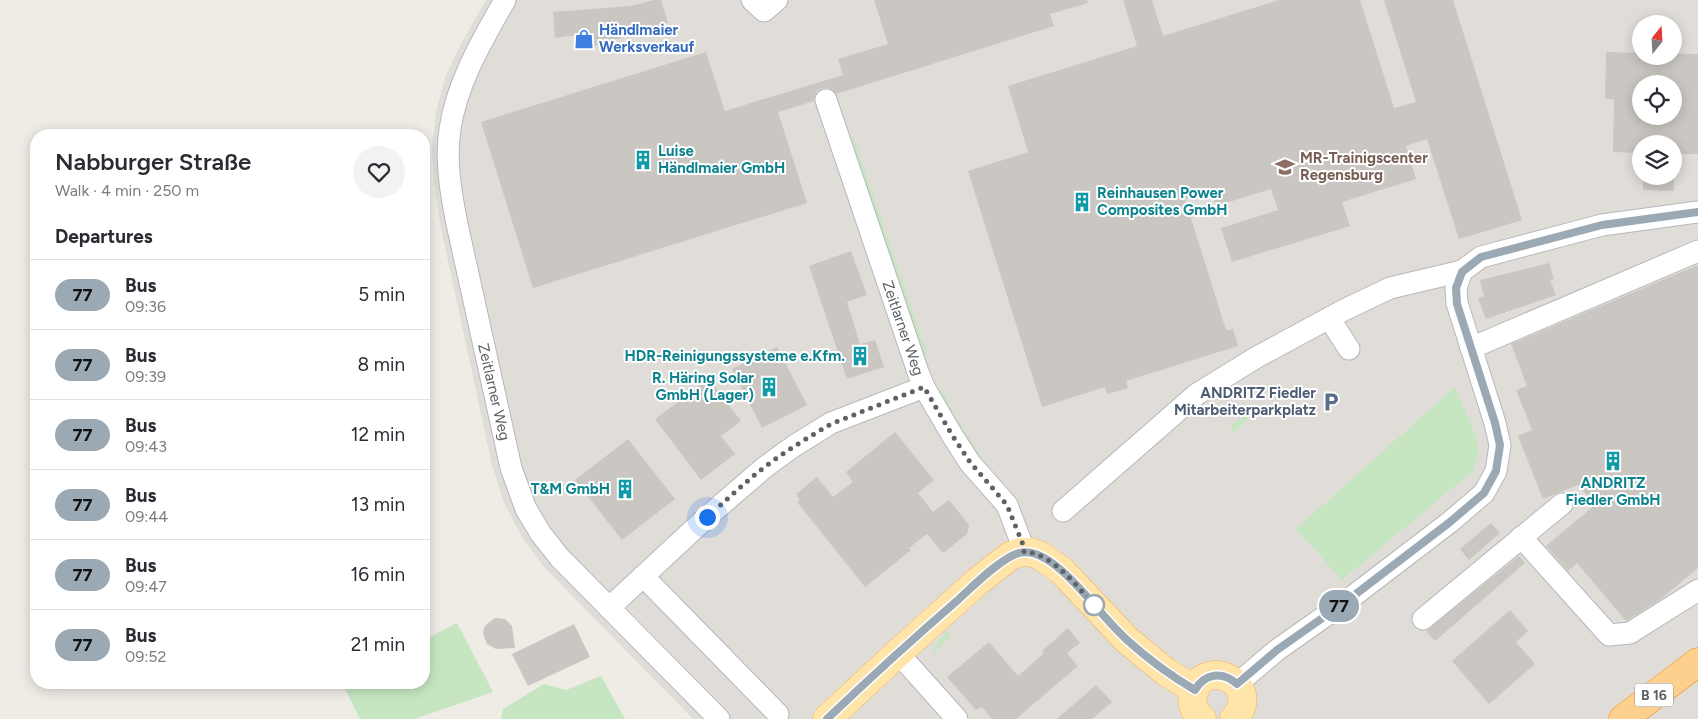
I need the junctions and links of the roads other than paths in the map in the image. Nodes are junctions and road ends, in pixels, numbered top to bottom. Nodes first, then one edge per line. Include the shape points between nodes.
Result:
1 (505, 0) edge
2 (752, 0) edge
3 (777, 0) edge
4 (826, 100) dead end
5 (1698, 212) edge
6 (1698, 251) edge
7 (1462, 272) junction
8 (1329, 318) junction
9 (1471, 348) junction
10 (1349, 349) dead end
11 (924, 387) junction
12 (1562, 504) dead end
13 (1063, 511) dead end
14 (1521, 537) junction
15 (1024, 552) junction
16 (643, 576) junction
17 (1698, 590) edge
18 (609, 608) junction
19 (1423, 619) dead end
20 (898, 653) junction
21 (1698, 662) edge
22 (1237, 684) junction
23 (1195, 690) junction
24 (778, 714) dead end
25 (719, 719) edge
26 (826, 719) edge
27 (957, 719) edge
28 (1202, 719) edge
29 (1234, 719) edge
30 (1623, 719) edge

1 - 18 street, Zeitlarner Weg via 480,45 455,106 450,131 450,189 517,488 541,534
2 - 3 street via 764,12
4 - 11 street, Zeitlarner Weg
5 - 7 street via 1602,225 1531,243 1481,257
6 - 9 street
7 - 8 street via 1390,288
7 - 9 street via 1456,288 1457,304
8 - 10 street
8 - 13 street via 1197,394
9 - 22 street via 1500,445 1496,471 1484,493
11 - 15 street, Zeitlarner Weg via 970,462 1007,505
11 - 16 street via 831,424 794,446 758,473
12 - 14 street
14 - 17 street via 1609,635 1630,633
14 - 19 street
15 - 20 main road via 1010,556 977,582
15 - 23 main road via 1041,556 1062,571 1127,640 1166,672
16 - 18 street
16 - 24 street
18 - 25 street, Zeitlarner Weg
20 - 26 main road
20 - 27 street
21 - 30 highway, B 16
22 - 23 main road via 1225,676 1211,676 1199,683
22 - 29 main road via 1242,706
23 - 28 main road via 1193,704

